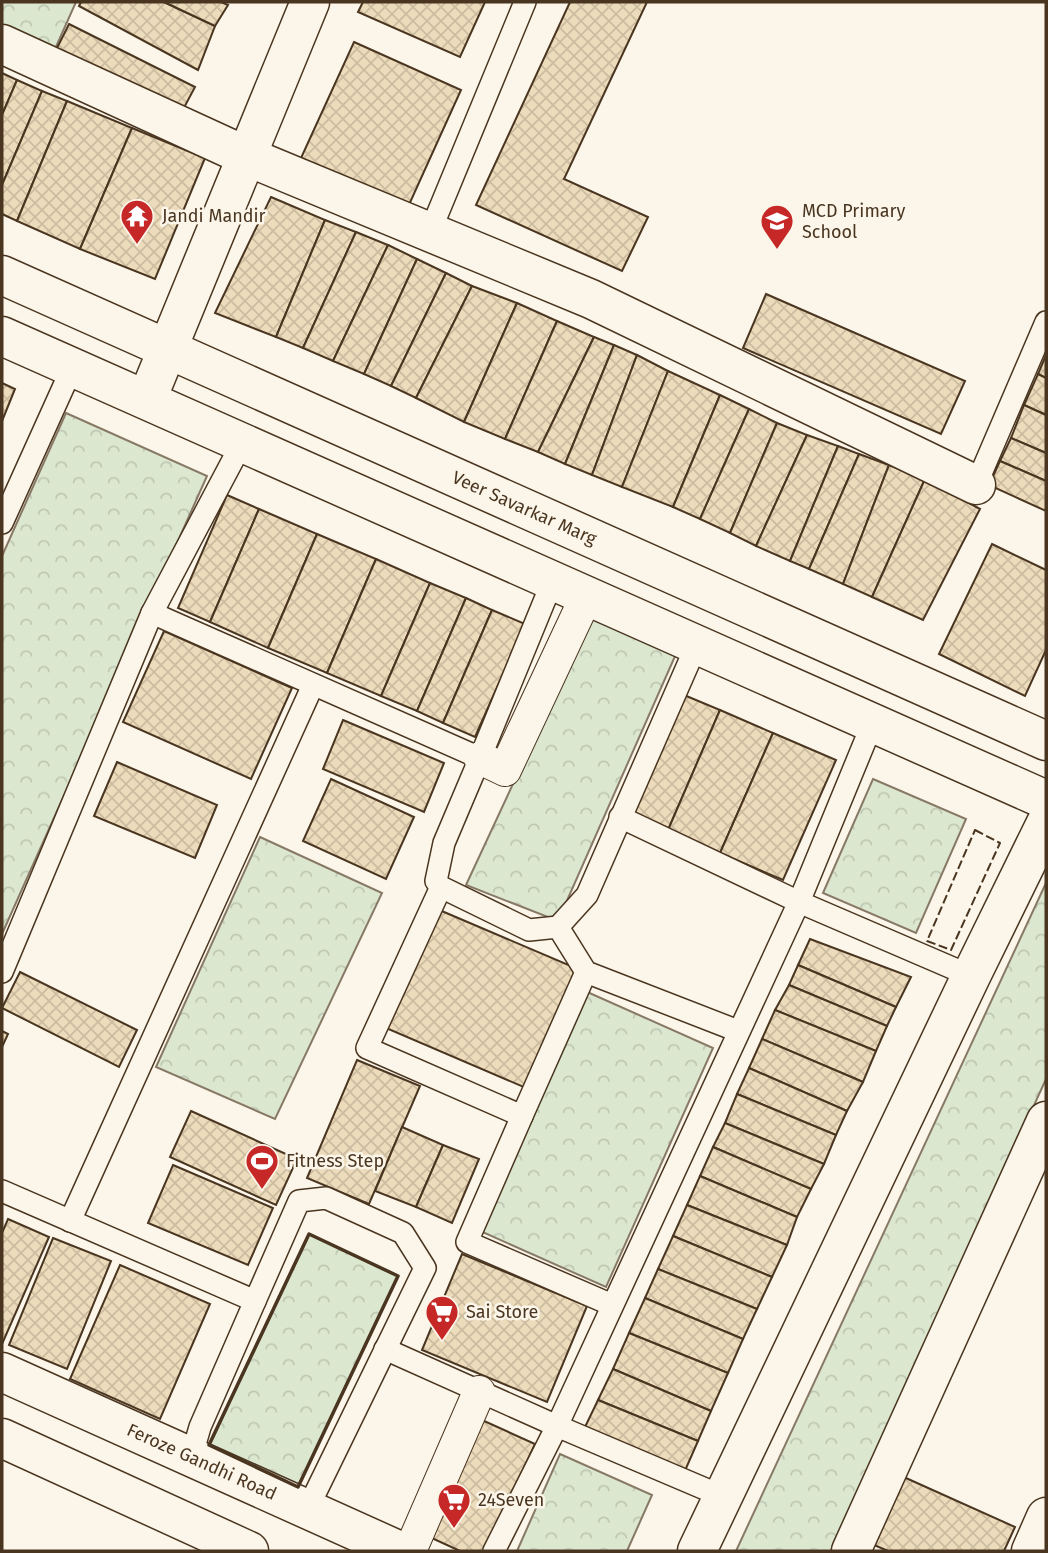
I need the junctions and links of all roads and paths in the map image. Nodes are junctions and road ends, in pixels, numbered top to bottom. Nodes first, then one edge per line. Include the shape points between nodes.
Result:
1 (310, 2) edge
2 (525, 2) edge
3 (2, 44) edge
4 (246, 156) junction
5 (430, 232) junction
6 (2, 275) edge
7 (1046, 322) edge
8 (2, 336) edge
9 (167, 348) junction
10 (72, 368) junction
11 (146, 399) junction
12 (242, 443) junction
13 (976, 485) joint
14 (2, 523) edge
15 (552, 580) junction
16 (587, 595) junction
17 (152, 613) junction
18 (697, 644) junction
19 (313, 685) junction
20 (873, 722) junction
21 (1046, 741) edge
22 (480, 758) junction
23 (1046, 800) edge
24 (621, 817) junction
25 (1046, 823) edge
26 (441, 887) junction
27 (799, 902) junction
28 (558, 926) junction
29 (2, 972) edge
30 (586, 972) junction
31 (971, 976) junction
32 (738, 1031) junction
33 (522, 1116) junction
34 (1046, 1121) edge
35 (2, 1191) edge
36 (69, 1221) junction
37 (255, 1301) junction
38 (612, 1305) junction
39 (385, 1349) junction
40 (2, 1372) edge
41 (480, 1392) junction
42 (556, 1426) junction
43 (2, 1438) edge
44 (191, 1458) junction
45 (724, 1497) junction
46 (307, 1510) junction
47 (1046, 1517) edge
48 (249, 1551) edge
49 (400, 1551) edge
50 (410, 1551) edge
51 (494, 1551) edge
52 (698, 1551) edge
53 (851, 1551) edge
54 (1031, 1551) edge

1 - 4 street
2 - 5 lane
3 - 4 street
4 - 5 street
4 - 9 street
5 - 13 street via 591,299
6 - 9 street, Veer Savarkar Marg
7 - 13 lane
8 - 10 street
9 - 11 street
9 - 21 street, Veer Savarkar Marg
10 - 11 street
10 - 14 lane
11 - 12 street
12 - 15 street
12 - 17 lane
15 - 16 street
15 - 22 lane
16 - 18 street
16 - 22 street via 505,770
17 - 19 lane
17 - 29 lane
18 - 20 street
18 - 24 lane
19 - 22 lane
19 - 36 lane
20 - 23 street
20 - 27 lane
22 - 26 lane via 444,843 436,881
24 - 27 lane
24 - 28 lane via 587,895
25 - 31 street
26 - 28 lane via 529,930
26 - 33 lane via 367,1048
27 - 31 lane
27 - 32 lane
28 - 30 lane
30 - 32 lane
30 - 33 lane
31 - 45 street
32 - 38 lane
33 - 38 lane via 467,1242
34 - 53 street
35 - 36 lane
36 - 37 lane
37 - 39 lane via 299,1201 326,1198 403,1233 425,1268
37 - 44 lane
38 - 42 lane
39 - 41 lane
39 - 46 lane
40 - 44 street, Feroze Gandhi Road
41 - 42 lane
41 - 50 street
42 - 45 lane
42 - 51 lane
43 - 48 street
44 - 46 street, Feroze Gandhi Road
45 - 52 street
46 - 49 street, Feroze Gandhi Road
47 - 54 street

